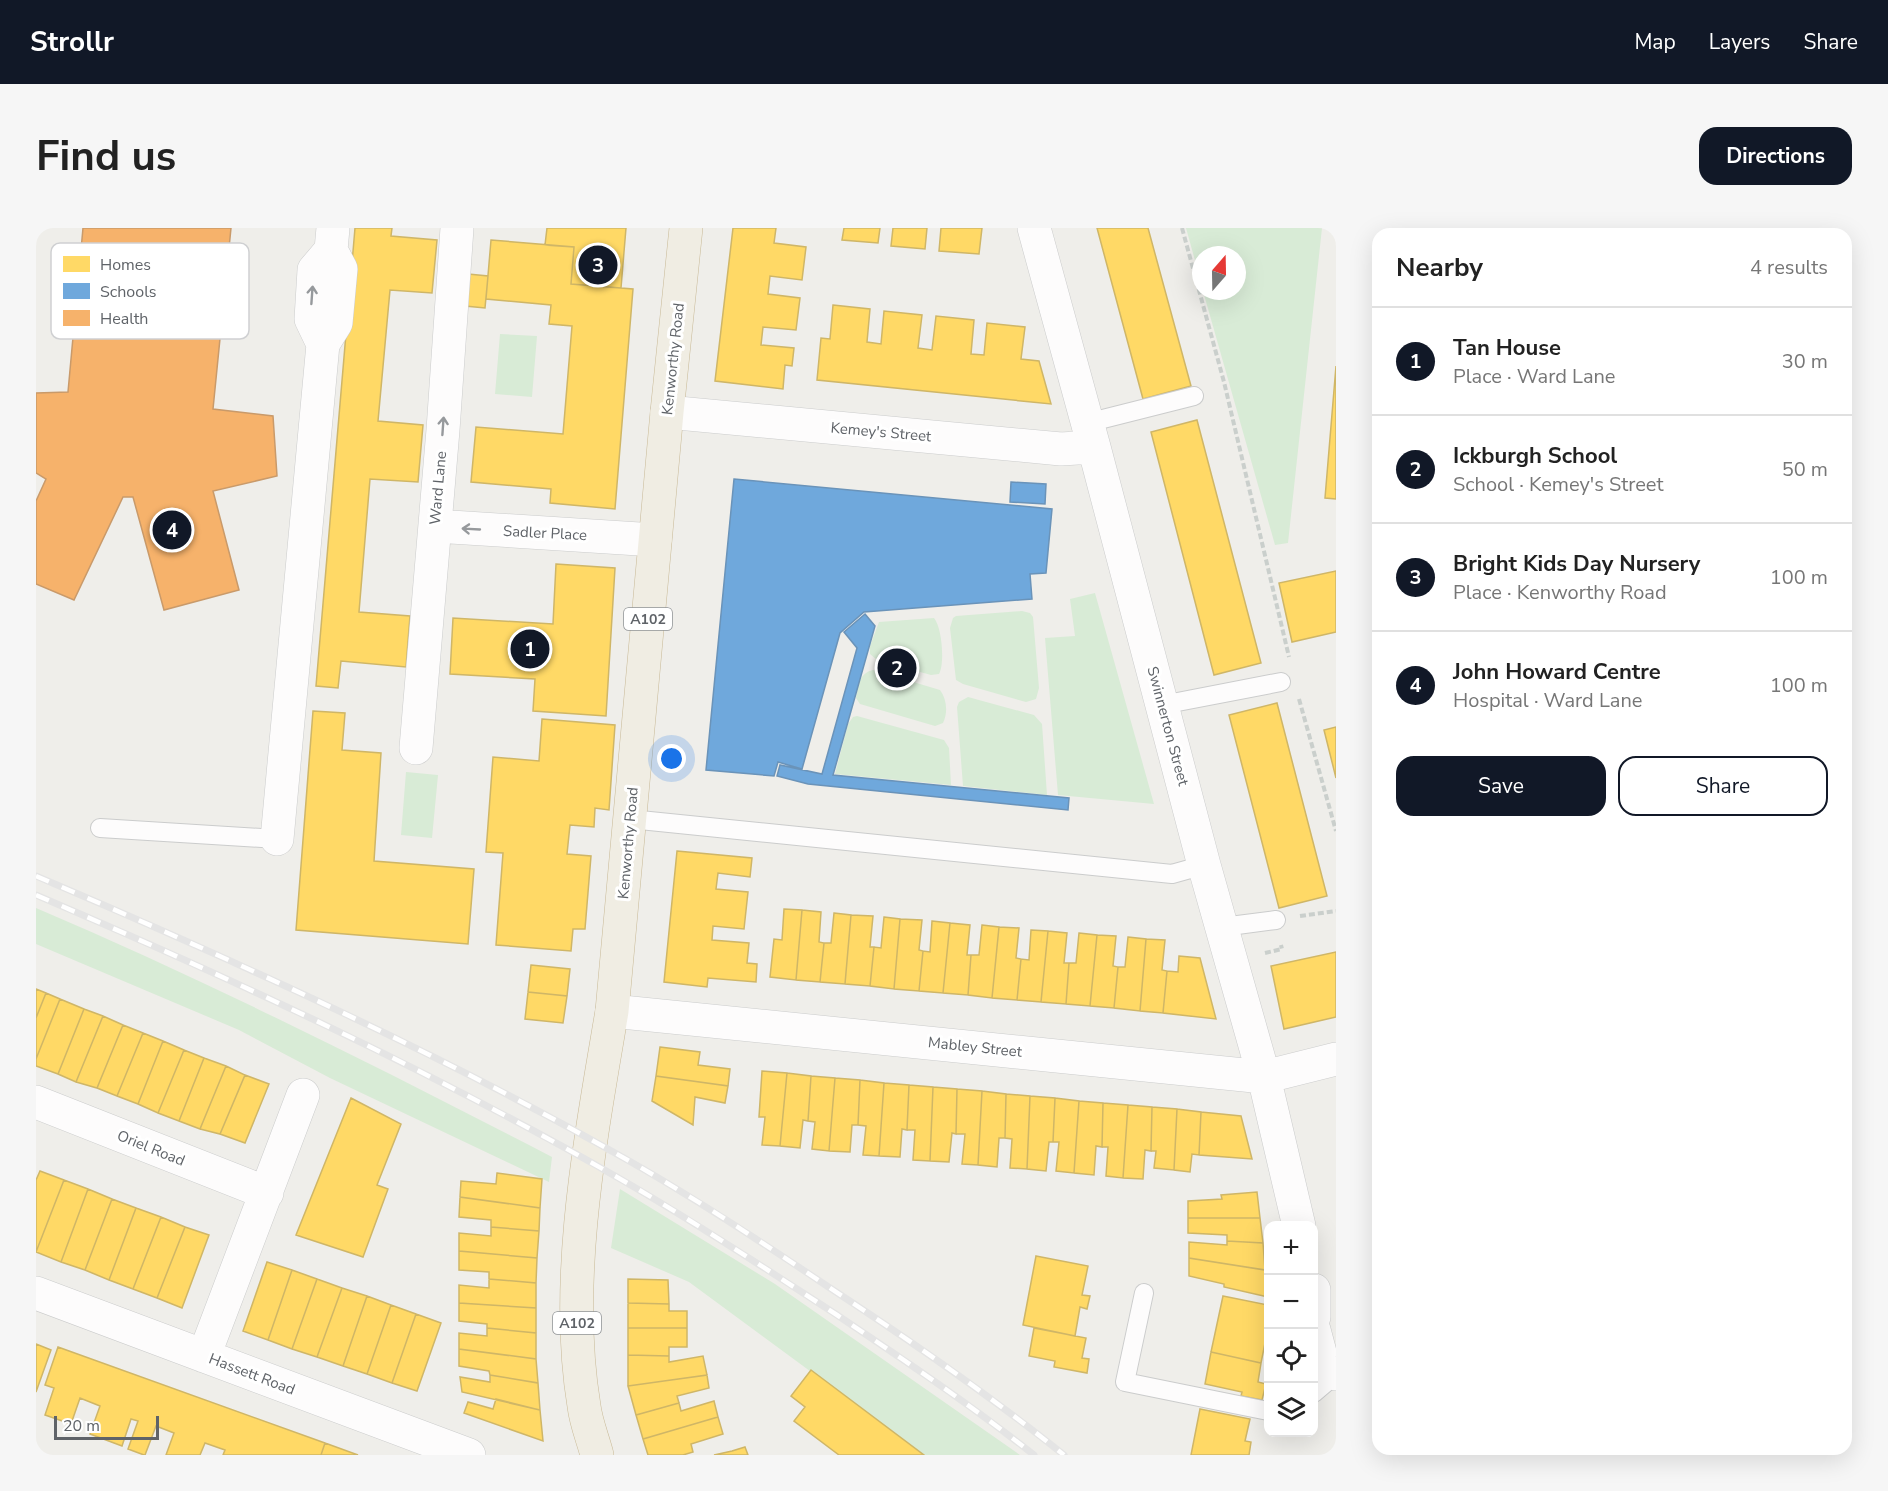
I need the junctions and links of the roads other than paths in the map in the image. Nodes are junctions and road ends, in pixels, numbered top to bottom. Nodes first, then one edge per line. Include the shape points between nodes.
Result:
1 (457, 228) edge
2 (686, 228) edge
3 (1034, 228) edge
4 (332, 239) edge
5 (1194, 396) dead end
6 (667, 412) junction
7 (1091, 435) junction
8 (435, 526) junction
9 (655, 540) junction
10 (1281, 682) dead end
11 (1162, 705) junction
12 (416, 748) dead end
13 (630, 819) junction
14 (100, 828) dead end
15 (278, 840) joint
16 (1204, 865) junction
17 (1276, 920) dead end
18 (1222, 927) junction
19 (612, 1011) junction
20 (1336, 1059) edge
21 (1264, 1077) junction
22 (303, 1095) dead end
23 (36, 1102) edge
24 (267, 1193) junction
25 (1298, 1221) edge
26 (36, 1293) edge
27 (1144, 1293) dead end
28 (1318, 1345) edge
29 (204, 1356) junction
30 (1336, 1374) edge
31 (1318, 1390) edge
32 (1264, 1410) edge
33 (469, 1455) edge
34 (597, 1455) edge

8 -> 1 street, Ward Lane
2 - 6 highway, Kenworthy Road / A102
3 - 7 street, Swinnerton Street
4 - 15 street via 314,270 311,319 323,344
5 - 7 lane
6 - 7 street, Kemey's Street via 1061,449
6 - 9 highway, Kenworthy Road / A102
7 - 11 street, Swinnerton Street
9 -> 8 street, Sadler Place
8 - 12 street, Ward Lane
9 - 13 highway, Kenworthy Road / A102
10 - 11 lane
11 - 16 street, Swinnerton Street
13 - 16 lane via 1172,874
13 - 19 highway, Kenworthy Road / A102
14 - 15 lane
16 - 18 street, Swinnerton Street
17 - 18 lane
18 - 21 street, Swinnerton Street
19 - 21 street, Mabley Street
19 - 34 highway, Kenworthy Road / A102 via 580,1239 576,1331 584,1408
20 - 21 street, Mabley Street
21 - 25 street, Swinnerton Street
22 - 24 street
23 - 24 street, Oriel Road
24 - 29 street
26 - 29 street, Hassett Road
27 - 32 lane via 1125,1382
28 - 30 street via 1322,1360
29 - 33 street, Hassett Road
30 - 31 lane

